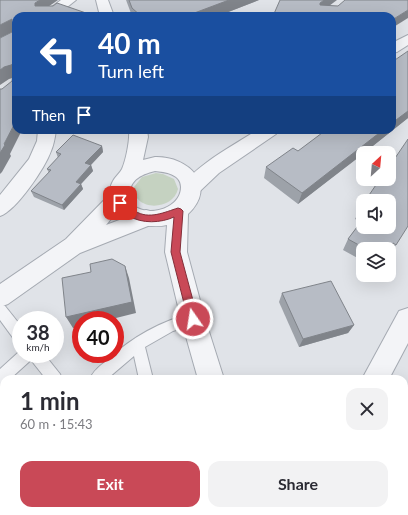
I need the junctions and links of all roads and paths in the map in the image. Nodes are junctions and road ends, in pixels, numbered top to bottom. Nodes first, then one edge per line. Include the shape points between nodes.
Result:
1 (70, 0) edge
2 (102, 0) edge
3 (53, 12) edge
4 (106, 12) edge
5 (408, 39) edge
6 (396, 46) edge
7 (46, 134) edge
8 (138, 134) edge
9 (139, 134) edge
10 (264, 134) edge
11 (161, 164) junction
12 (131, 171) junction
13 (187, 179) junction
14 (118, 198) junction
15 (0, 208) edge
16 (178, 211) junction
17 (149, 219) junction
18 (74, 246) junction
19 (176, 252) junction
20 (0, 297) edge
21 (0, 310) edge
22 (193, 319) junction
23 (408, 319) edge
24 (12, 325) edge
25 (138, 345) junction
26 (17, 363) edge
27 (42, 363) edge
28 (3, 375) edge
29 (52, 375) edge
30 (101, 375) edge
31 (145, 375) edge
32 (210, 375) edge
33 (377, 375) edge

1 - 3 street
2 - 4 street
5 - 6 street
7 - 15 street via 37,161
8 - 12 street
9 - 11 street
10 - 13 street via 212,168
11 - 12 street via 145,165
11 - 13 street via 173,166
12 - 14 street via 120,183
13 - 16 street via 190,199
14 - 17 street via 128,211 138,217
14 - 18 street
16 - 17 street via 166,217
16 - 19 street
17 - 18 street
17 - 19 street
18 - 20 street
19 - 22 street
21 - 24 lane
22 - 25 lane via 168,327
22 - 32 street
23 - 33 street
25 - 30 lane
25 - 31 lane
26 - 28 lane
27 - 29 lane

